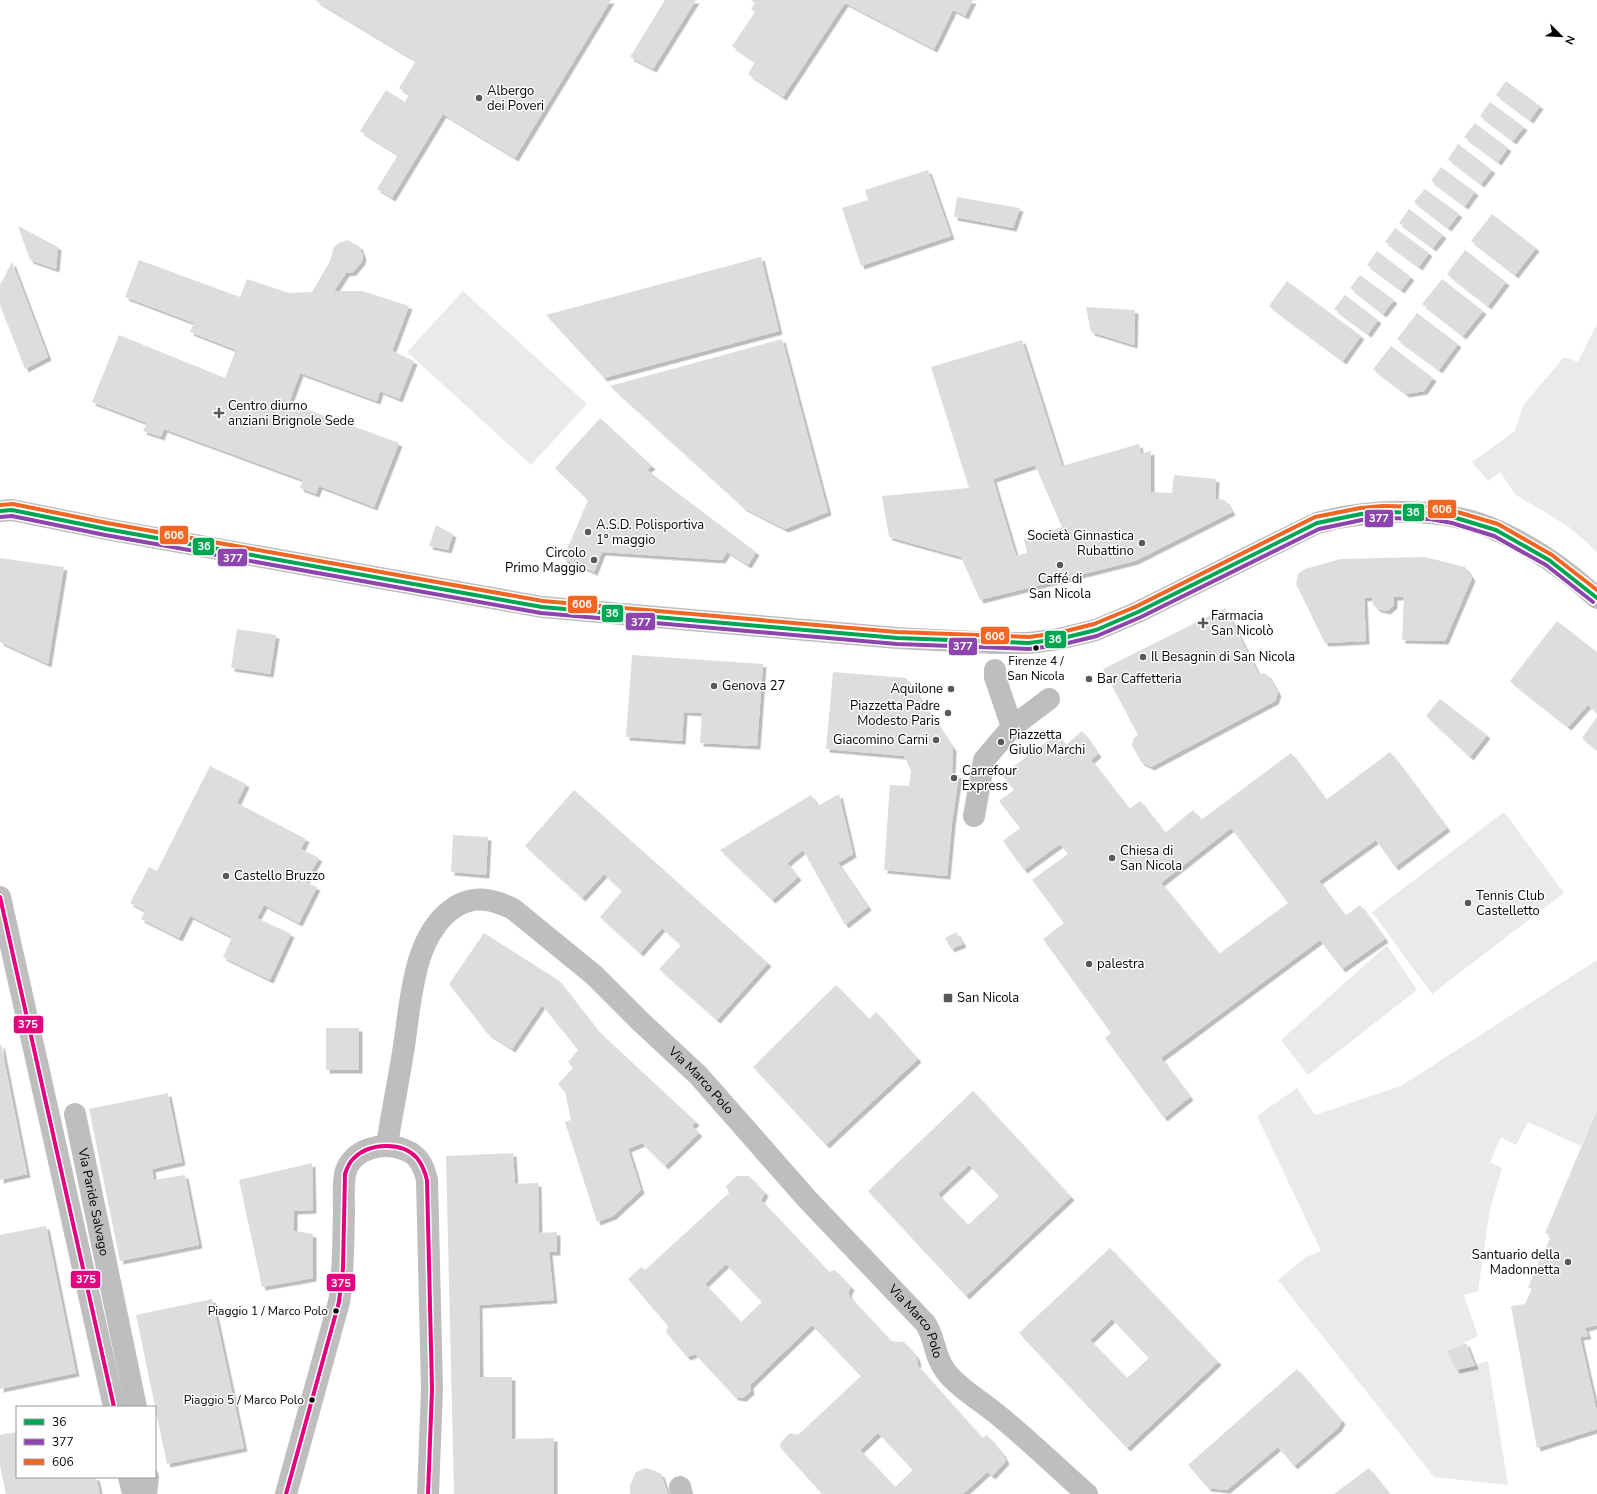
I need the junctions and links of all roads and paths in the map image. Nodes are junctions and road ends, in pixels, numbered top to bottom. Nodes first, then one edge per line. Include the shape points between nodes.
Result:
1 (0, 511) edge
2 (1597, 598) edge
3 (995, 670) dead end
4 (1049, 699) dead end
5 (1012, 728) junction
6 (974, 816) dead end
7 (0, 897) edge
8 (76, 1114) dead end
9 (387, 1145) junction
10 (114, 1406) edge
11 (136, 1406) edge
12 (130, 1478) edge
13 (148, 1478) edge
14 (133, 1494) edge
15 (146, 1494) edge
16 (286, 1494) edge
17 (428, 1494) edge
18 (1086, 1494) edge

1 - 2 street via 12,510 542,607 897,638 1029,643 1096,630 1138,612 1317,523 1343,516 1392,512 1468,520 1496,530 1548,560
3 - 5 street
4 - 5 street
5 - 6 street via 984,760
7 - 10 street, Via Paride Salvago
8 - 11 street, Via Paride Salvago
9 - 16 street via 378,1146 358,1156 345,1174 342,1283 339,1302
9 - 17 street via 413,1154 424,1167 427,1180 432,1389
9 - 18 street, Via Marco Polo via 418,969 430,934 446,914 464,903 484,899 506,905 594,975 698,1075 808,1200 925,1323 931,1332 937,1357 949,1376 994,1412
12 - 14 street
13 - 15 street

